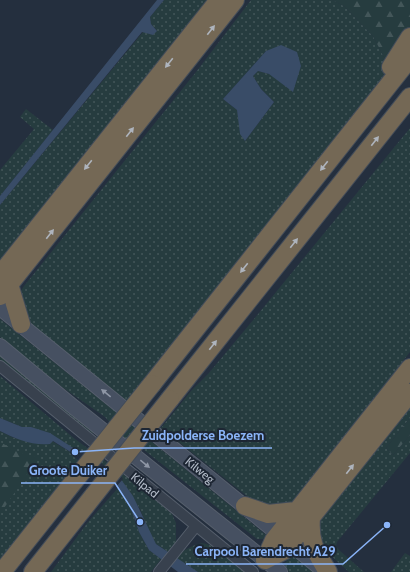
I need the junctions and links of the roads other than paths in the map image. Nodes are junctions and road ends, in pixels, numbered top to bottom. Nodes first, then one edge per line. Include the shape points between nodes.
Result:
1 (219, 0) edge
2 (235, 0) edge
3 (410, 36) edge
4 (410, 58) edge
5 (406, 104) edge
6 (349, 136) junction
7 (2, 281) edge
8 (0, 308) edge
9 (20, 324) junction
10 (0, 346) edge
11 (0, 366) edge
12 (410, 368) edge
13 (410, 393) edge
14 (245, 506) junction
15 (303, 515) junction
16 (196, 526) junction
17 (284, 539) junction
18 (259, 566) edge
19 (162, 570) edge
20 (2, 572) edge
21 (33, 572) edge
22 (280, 572) edge
23 (327, 572) edge

1 -> 7 highway
7 -> 2 highway
3 - 6 highway
4 - 6 highway
21 -> 5 highway, bridge
6 -> 20 highway, bridge
7 - 9 highway
8 - 9 main road, Kilweg
14 -> 9 main road, Kilweg
10 -> 18 main road
11 - 16 street, Kilpad
12 - 15 highway
15 -> 13 highway
14 - 15 highway via 268,514
14 - 17 main road, Kilweg
15 - 17 highway
15 - 23 highway via 310,528 312,544
16 - 18 street, Kilpad
16 - 19 street
17 - 18 highway via 274,540
17 - 23 main road, Kilweg
18 - 22 main road

